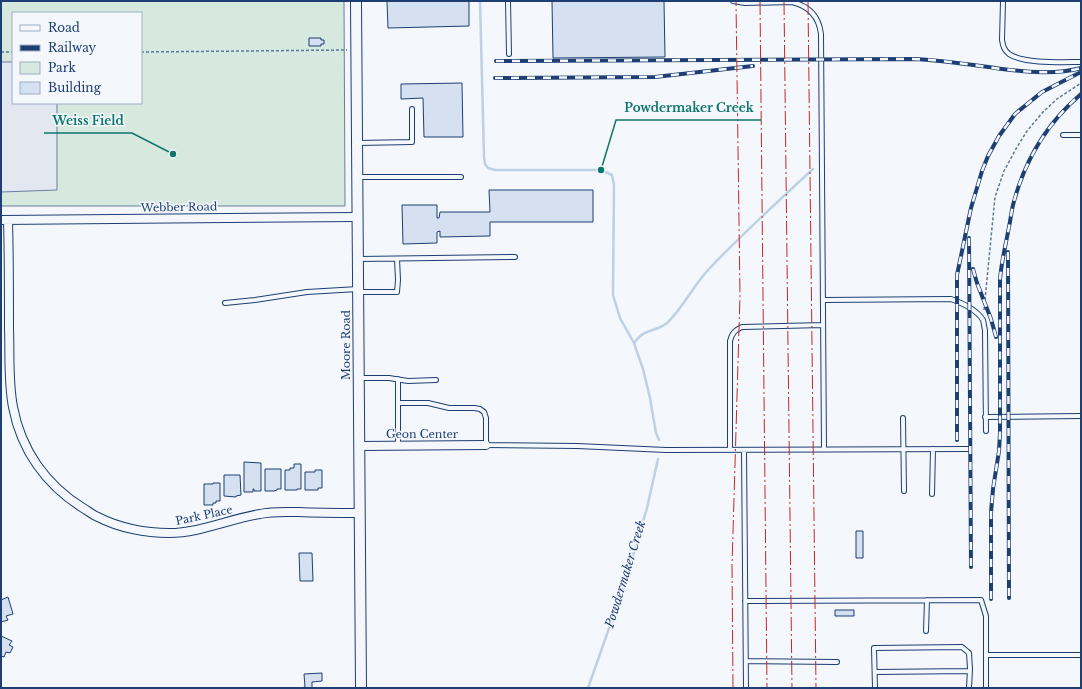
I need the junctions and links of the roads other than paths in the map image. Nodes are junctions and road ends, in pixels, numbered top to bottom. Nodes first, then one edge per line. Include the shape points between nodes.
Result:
1 (356, 1) edge
2 (508, 1) edge
3 (733, 1) edge
4 (1003, 1) edge
5 (509, 54) dead end
6 (1081, 62) edge
7 (412, 109) dead end
8 (1063, 135) dead end
9 (1081, 135) edge
10 (357, 143) junction
11 (357, 177) junction
12 (461, 177) dead end
13 (358, 217) junction
14 (5, 220) edge
15 (515, 257) dead end
16 (358, 259) junction
17 (397, 259) junction
18 (358, 291) junction
19 (823, 300) junction
20 (225, 303) dead end
21 (823, 325) junction
22 (359, 378) junction
23 (398, 379) junction
24 (436, 380) dead end
25 (398, 403) junction
26 (1081, 416) edge
27 (985, 417) junction
28 (903, 418) dead end
29 (986, 431) dead end
30 (398, 445) junction
31 (486, 445) junction
32 (359, 446) junction
33 (824, 449) junction
34 (904, 449) junction
35 (933, 449) junction
36 (968, 449) dead end
37 (730, 450) junction
38 (744, 450) junction
39 (904, 491) dead end
40 (932, 494) dead end
41 (360, 513) junction
42 (927, 600) junction
43 (745, 601) junction
44 (926, 631) dead end
45 (1081, 655) edge
46 (986, 656) junction
47 (746, 661) junction
48 (838, 662) dead end
49 (874, 672) junction
50 (970, 672) junction
51 (361, 688) edge
52 (746, 688) edge
53 (875, 688) edge
54 (969, 688) edge
55 (986, 688) edge

1 - 10 street, Moore Road
2 - 5 lane
3 - 19 lane via 792,2 809,10 820,27
4 - 6 lane via 1002,40 1008,54 1046,62
7 - 10 lane via 412,142
8 - 9 lane
10 - 11 street, Moore Road
11 - 12 lane
11 - 13 street, Moore Road
13 - 14 street, Webber Road
13 - 16 street, Moore Road
14 - 41 street, Park Place via 12,407 18,428 38,468 72,501 99,518 144,532 197,530 262,513
15 - 17 lane
16 - 17 lane
16 - 18 street, Moore Road
17 - 18 lane via 397,292
18 - 20 lane via 308,292
18 - 22 street, Moore Road
19 - 21 lane
19 - 27 lane via 951,300 970,308 979,315 985,330
21 - 33 lane
21 - 37 lane via 742,327 732,334
22 - 23 lane
22 - 32 street, Moore Road
23 - 24 lane
23 - 25 lane
25 - 30 lane
25 - 31 lane via 428,403 449,408 480,409 486,418
26 - 27 lane
27 - 29 lane
28 - 34 lane
30 - 31 street, Geon Center
30 - 32 street, Geon Center
31 - 37 lane
32 - 41 street, Moore Road
33 - 34 lane
33 - 38 lane
34 - 35 lane
34 - 39 lane
35 - 36 lane
35 - 40 lane
37 - 38 lane
38 - 43 lane
41 - 51 street, Moore Road
42 - 43 lane
42 - 44 lane
42 - 46 lane via 981,600 986,616
43 - 47 lane
45 - 46 lane
46 - 55 lane
47 - 48 lane
47 - 52 lane
49 - 50 lane
49 - 50 lane via 874,648 962,647 969,653
49 - 53 lane
50 - 54 lane

